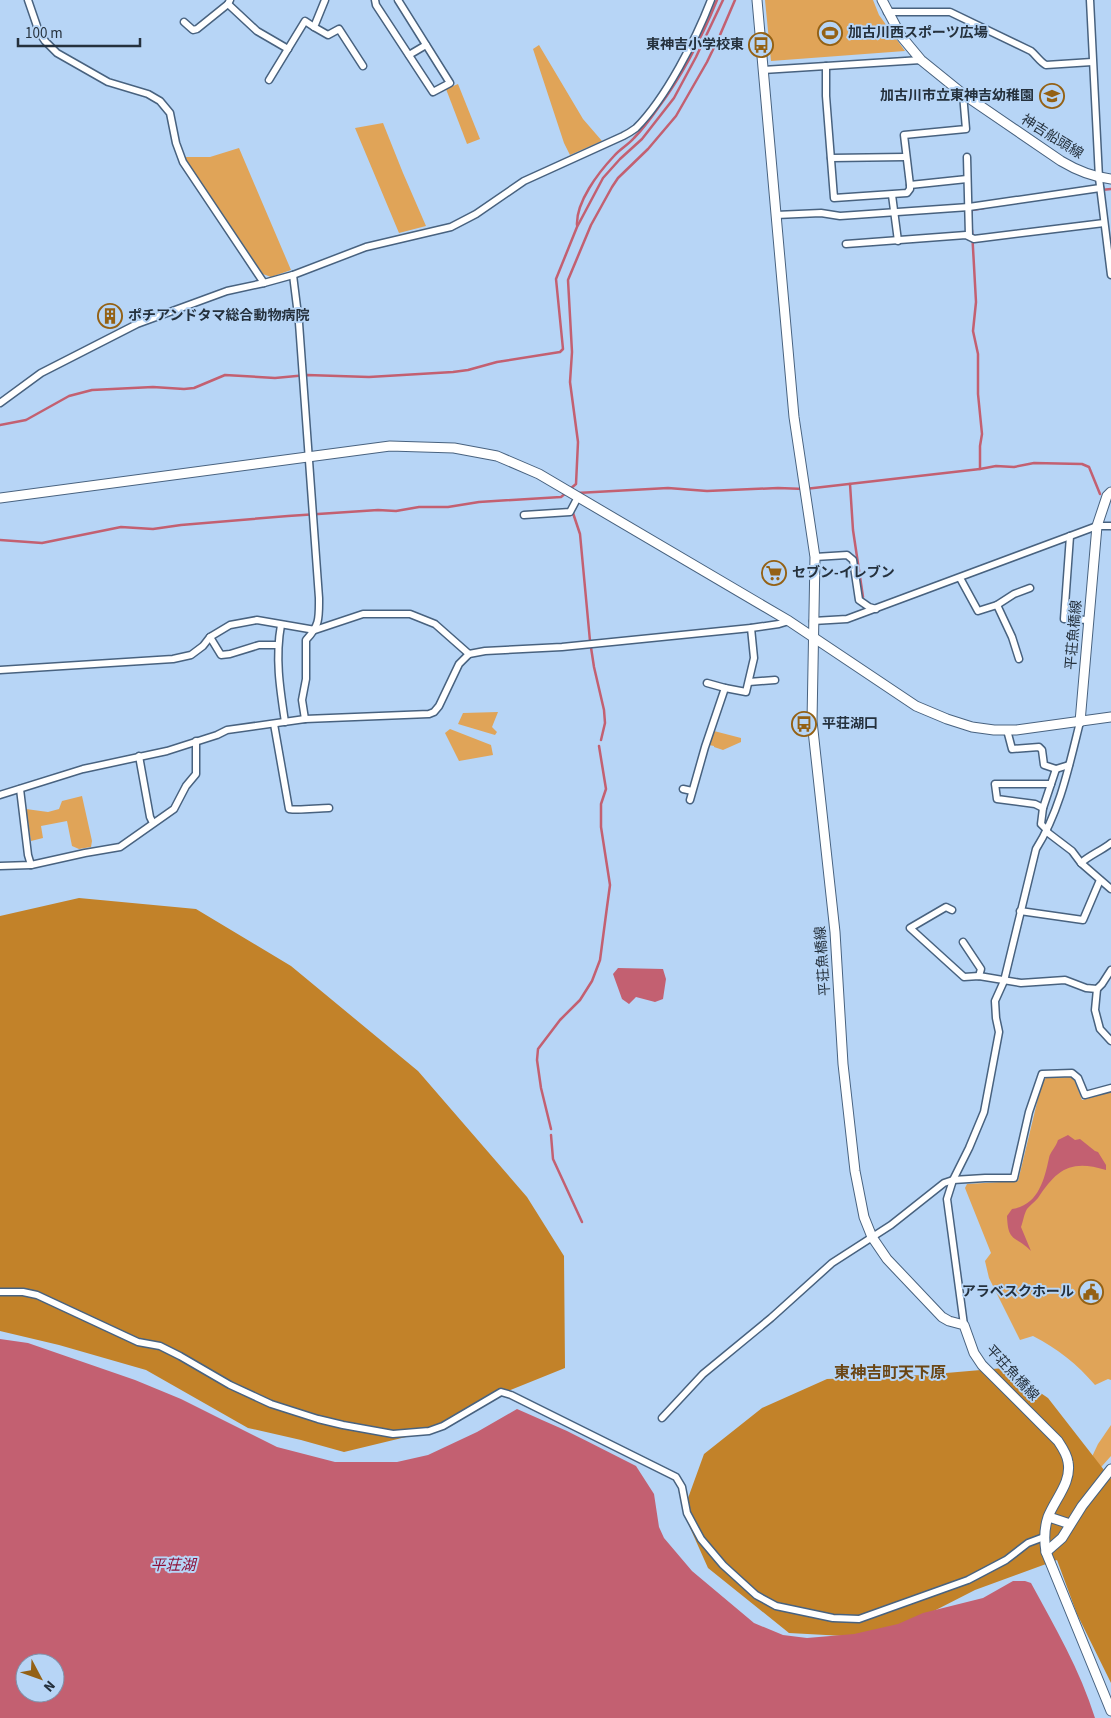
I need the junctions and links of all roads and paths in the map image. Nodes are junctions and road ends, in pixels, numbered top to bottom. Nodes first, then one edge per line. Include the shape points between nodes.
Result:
1 (28, 0) edge
2 (325, 0) edge
3 (374, 0) edge
4 (398, 0) edge
5 (711, 0) edge
6 (757, 0) edge
7 (882, 0) edge
8 (1090, 0) edge
9 (229, 2) edge
10 (887, 12) junction
11 (184, 22) dead end
12 (314, 27) junction
13 (426, 45) junction
14 (288, 49) junction
15 (409, 55) junction
16 (921, 60) junction
17 (1092, 62) junction
18 (363, 66) dead end
19 (826, 66) junction
20 (763, 70) junction
21 (269, 80) dead end
22 (964, 94) junction
23 (905, 156) junction
24 (967, 157) dead end
25 (831, 158) junction
26 (1098, 178) junction
27 (967, 179) junction
28 (1111, 179) edge
29 (910, 185) junction
30 (1100, 188) junction
31 (892, 195) junction
32 (968, 207) junction
33 (895, 212) junction
34 (776, 215) junction
35 (1104, 223) junction
36 (972, 237) junction
37 (898, 241) junction
38 (846, 244) dead end
39 (1111, 274) edge
40 (293, 275) junction
41 (264, 283) junction
42 (0, 404) edge
43 (308, 457) junction
44 (1111, 492) edge
45 (0, 498) edge
46 (575, 498) junction
47 (524, 515) dead end
48 (1097, 526) junction
49 (1111, 526) edge
50 (1070, 536) junction
51 (815, 557) junction
52 (960, 578) junction
53 (1030, 588) dead end
54 (997, 605) junction
55 (876, 609) junction
56 (1089, 620) junction
57 (789, 621) junction
58 (813, 621) junction
59 (281, 624) junction
60 (751, 628) junction
61 (315, 630) junction
62 (813, 636) junction
63 (210, 637) junction
64 (278, 644) junction
65 (469, 654) junction
66 (1019, 660) dead end
67 (0, 670) edge
68 (775, 680) dead end
69 (749, 682) junction
70 (707, 683) dead end
71 (726, 688) junction
72 (1111, 717) edge
73 (305, 719) junction
74 (285, 722) junction
75 (1080, 722) junction
76 (274, 724) junction
77 (1007, 730) junction
78 (196, 741) junction
79 (139, 756) junction
80 (1069, 765) junction
81 (1056, 769) junction
82 (1051, 784) junction
83 (20, 789) junction
84 (683, 790) dead end
85 (692, 791) junction
86 (0, 795) edge
87 (690, 800) dead end
88 (329, 808) dead end
89 (1043, 808) junction
90 (153, 823) junction
91 (1047, 831) junction
92 (1111, 843) edge
93 (1081, 863) junction
94 (30, 865) junction
95 (0, 866) edge
96 (1100, 880) junction
97 (1111, 889) edge
98 (952, 910) dead end
99 (1020, 911) junction
100 (963, 942) dead end
101 (1111, 970) edge
102 (979, 976) junction
103 (1004, 981) junction
104 (1097, 989) junction
105 (1111, 1041) edge
106 (1111, 1088) edge
107 (953, 1180) junction
108 (872, 1237) junction
109 (0, 1292) edge
110 (964, 1325) junction
111 (662, 1418) dead end
112 (1111, 1469) edge
113 (1048, 1516) junction
114 (1070, 1524) junction
115 (1044, 1538) junction
116 (1046, 1552) junction
117 (1111, 1712) edge

1 - 41 street via 39,32 58,53 108,82 160,101 170,113 183,162
2 - 12 street
3 - 15 street
4 - 13 street
5 - 40 street via 670,81 635,129 524,181 451,227 366,248
6 - 20 main road, 平荘魚橋線
7 - 10 main road, 神吉船頭線
8 - 17 street
9 - 11 street via 197,29 193,30
9 - 14 street via 257,31
10 - 16 main road, 神吉船頭線
10 - 17 street via 950,12 1031,51 1046,65
12 - 14 street via 304,22
12 - 18 street via 328,35 339,29
13 - 15 street
13 - 15 street via 450,83 434,92
14 - 21 street
16 - 19 street
16 - 22 main road, 神吉船頭線
17 - 26 street
19 - 20 street
19 - 25 street
20 - 34 main road, 平荘魚橋線
22 - 23 street via 966,129 904,135
22 - 26 main road, 神吉船頭線 via 1070,167
23 - 25 street
23 - 29 street
24 - 27 street
25 - 31 street via 834,198
26 - 28 main road, 神吉船頭線
26 - 30 street
27 - 29 street
27 - 32 street
29 - 31 street via 907,193
30 - 32 street
30 - 35 street
31 - 33 street
32 - 33 street
32 - 36 street
33 - 34 street via 840,216 821,213
33 - 37 street
34 - 51 main road, 平荘魚橋線 via 794,417
35 - 36 street
35 - 39 street
36 - 37 street
37 - 38 street
40 - 41 street
40 - 43 street
41 - 42 street via 226,291 138,324 42,373
43 - 45 main road
43 - 46 main road via 390,446 454,448 497,456 539,474
43 - 61 street via 319,598
44 - 48 main road, 平荘魚橋線
46 - 47 street via 570,512
46 - 57 main road
48 - 49 street
48 - 50 street
48 - 56 main road, 平荘魚橋線
50 - 52 street
50 - 56 street via 1064,618
51 - 55 street via 847,555 853,560 859,600
51 - 58 main road, 平荘魚橋線
52 - 54 street via 978,611
52 - 55 street
53 - 54 street
54 - 66 street
55 - 58 street via 847,619
56 - 75 main road, 平荘魚橋線
57 - 60 street
57 - 62 main road
58 - 62 main road, 平荘魚橋線
59 - 61 street
59 - 63 street via 257,620 230,625
59 - 64 street
60 - 65 street
60 - 69 street via 754,658
61 - 65 street via 363,614 410,614 435,624
61 - 73 street via 306,640 306,680 302,700
62 - 77 main road via 922,709 960,724
62 - 108 main road, 平荘魚橋線 via 812,721 835,932 843,1064 855,1172 864,1217
63 - 64 street via 221,655 259,645
63 - 67 street via 191,655 173,660
64 - 74 street via 278,681
65 - 73 street via 458,664 439,706 429,714
68 - 69 street
69 - 71 street via 746,692
70 - 71 street
71 - 85 street
72 - 75 main road
73 - 74 street
74 - 76 street
75 - 77 main road
75 - 80 street
76 - 78 street via 227,730
76 - 88 street via 288,809
77 - 81 street via 1012,749 1039,747 1044,765
78 - 79 street
78 - 90 street via 196,774 174,809
79 - 83 street
79 - 90 street
80 - 81 street
80 - 91 street
81 - 82 street
82 - 89 street
82 - 89 street via 995,784 997,799
83 - 86 street
83 - 94 street
84 - 85 street
85 - 87 street
89 - 91 street via 1041,824
90 - 94 street via 120,848
91 - 93 street via 1072,851
91 - 99 street via 1036,849
92 - 93 street
93 - 96 street
94 - 95 street
96 - 97 street
96 - 99 street via 1083,920
98 - 102 street via 946,906 910,928 964,977
99 - 103 street
100 - 102 street via 981,969
101 - 104 street
102 - 103 street
103 - 104 street via 1021,984 1064,980
103 - 107 street via 995,1001 999,1032 984,1112
104 - 105 street via 1096,1010 1100,1028
106 - 107 street via 1085,1095 1078,1078 1072,1073 1042,1074 1029,1112 1014,1178
107 - 108 street via 944,1183
107 - 110 street via 947,1199
108 - 110 main road, 平荘魚橋線 via 887,1259 942,1317
108 - 111 street via 832,1262 771,1318 702,1374
109 - 115 street via 38,1295 138,1342 160,1346 271,1404 318,1420 393,1434 429,1431 501,1392 511,1395 676,1477 682,1487 687,1513 711,1553 756,1595 776,1606 833,1618 859,1619 968,1580
110 - 113 main road, 平荘魚橋線 via 982,1365 1058,1441 1064,1452 1068,1462 1065,1486
112 - 114 main road
113 - 114 main road
113 - 115 main road, 平荘魚橋線
114 - 116 main road via 1062,1538
115 - 116 main road, 平荘魚橋線
116 - 117 main road, 平荘魚橋線

